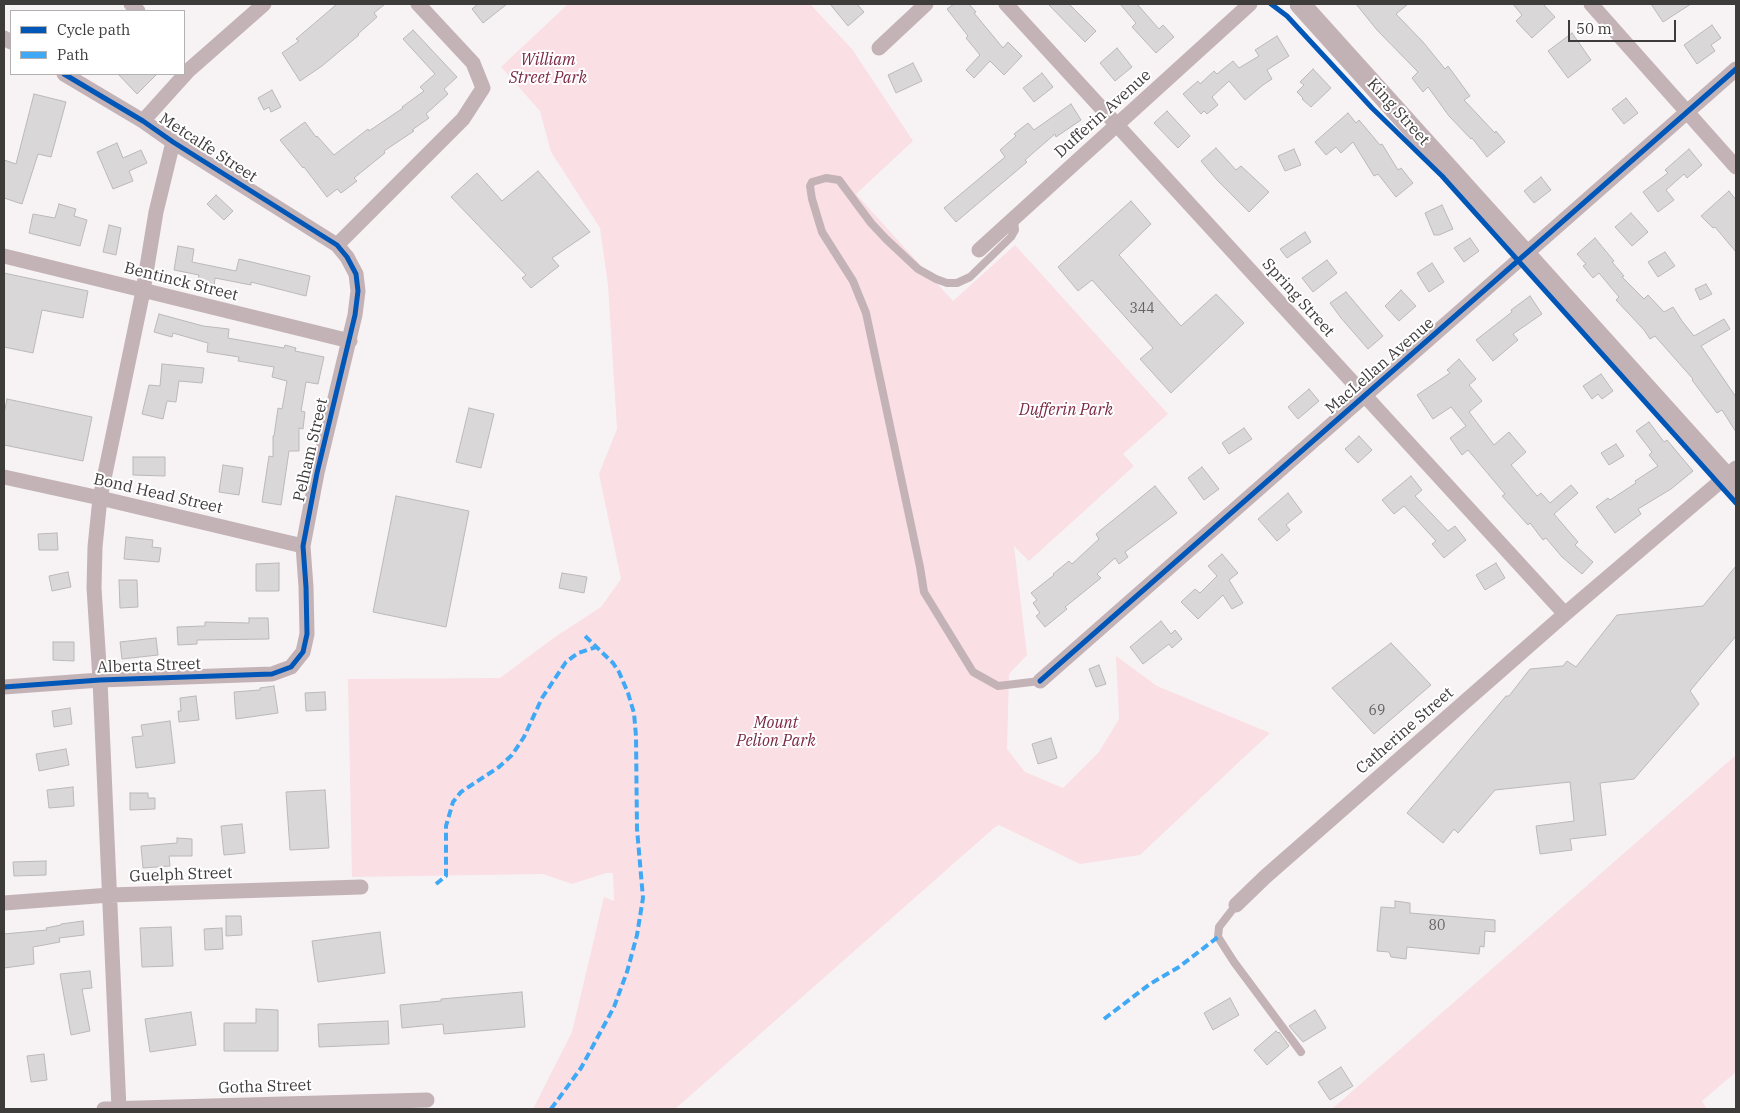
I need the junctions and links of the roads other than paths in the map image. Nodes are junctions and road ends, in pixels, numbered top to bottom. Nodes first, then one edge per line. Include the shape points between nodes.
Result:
1 (264, 4) edge
2 (418, 4) edge
3 (926, 4) edge
4 (1006, 4) edge
5 (1250, 4) edge
6 (1300, 4) edge
7 (1591, 4) edge
8 (878, 48) dead end
9 (186, 67) edge
10 (1736, 69) edge
11 (66, 75) edge
12 (180, 75) edge
13 (1688, 112) junction
14 (143, 121) junction
15 (1117, 125) junction
16 (173, 142) junction
17 (1736, 167) edge
18 (1014, 219) junction
19 (337, 245) junction
20 (980, 250) dead end
21 (1527, 254) junction
22 (4, 256) edge
23 (143, 291) junction
24 (350, 341) junction
25 (1364, 397) junction
26 (1733, 477) edge
27 (4, 478) edge
28 (100, 498) junction
29 (303, 546) junction
30 (1565, 614) junction
31 (293, 664) joint
32 (100, 680) junction
33 (1040, 681) joint
34 (4, 687) edge
35 (360, 887) dead end
36 (110, 895) junction
37 (4, 903) edge
38 (1236, 905) joint
39 (1301, 1052) dead end
40 (427, 1100) dead end
41 (114, 1109) edge

1 - 9 street
2 - 19 street via 473,63 483,88 463,119
3 - 8 street
4 - 15 street, Spring Street
5 - 15 street, Dufferin Avenue
6 - 21 street, King Street
7 - 13 street
10 - 13 street, MacLellan Avenue
11 - 14 street, Metcalfe Street
12 - 14 street
13 - 17 street
13 - 21 street, MacLellan Avenue
14 - 16 street, Metcalfe Street
15 - 18 street, Dufferin Avenue
15 - 25 street, Spring Street
16 - 19 street, Metcalfe Street
16 - 23 street via 156,212
18 - 20 street, Dufferin Avenue
18 - 33 lane via 1015,230 1011,237 970,278 947,283 918,269 886,239 839,180 826,178 812,182 810,186 822,232 853,281 866,313 924,592 973,672 998,686
19 - 24 street, Pelham Street via 356,274 358,291
21 - 25 street, MacLellan Avenue
21 - 26 street, King Street
22 - 23 street, Bentinck Street
23 - 24 street, Bentinck Street
23 - 28 street
24 - 29 street, Pelham Street via 317,473
25 - 30 street, Spring Street
25 - 33 street, MacLellan Avenue
26 - 30 street, Catherine Street
27 - 28 street, Bond Head Street
28 - 29 street, Bond Head Street
28 - 32 street via 94,588
29 - 31 street, Pelham Street via 307,634 303,652
30 - 38 street, Catherine Street
31 - 32 street, Alberta Street via 272,674
32 - 34 street, Alberta Street
32 - 36 street
35 - 36 street, Guelph Street
36 - 37 street, Guelph Street
36 - 41 street
38 - 39 lane, Catherine Street via 1219,927 1218,936
40 - 41 street, Gotha Street

